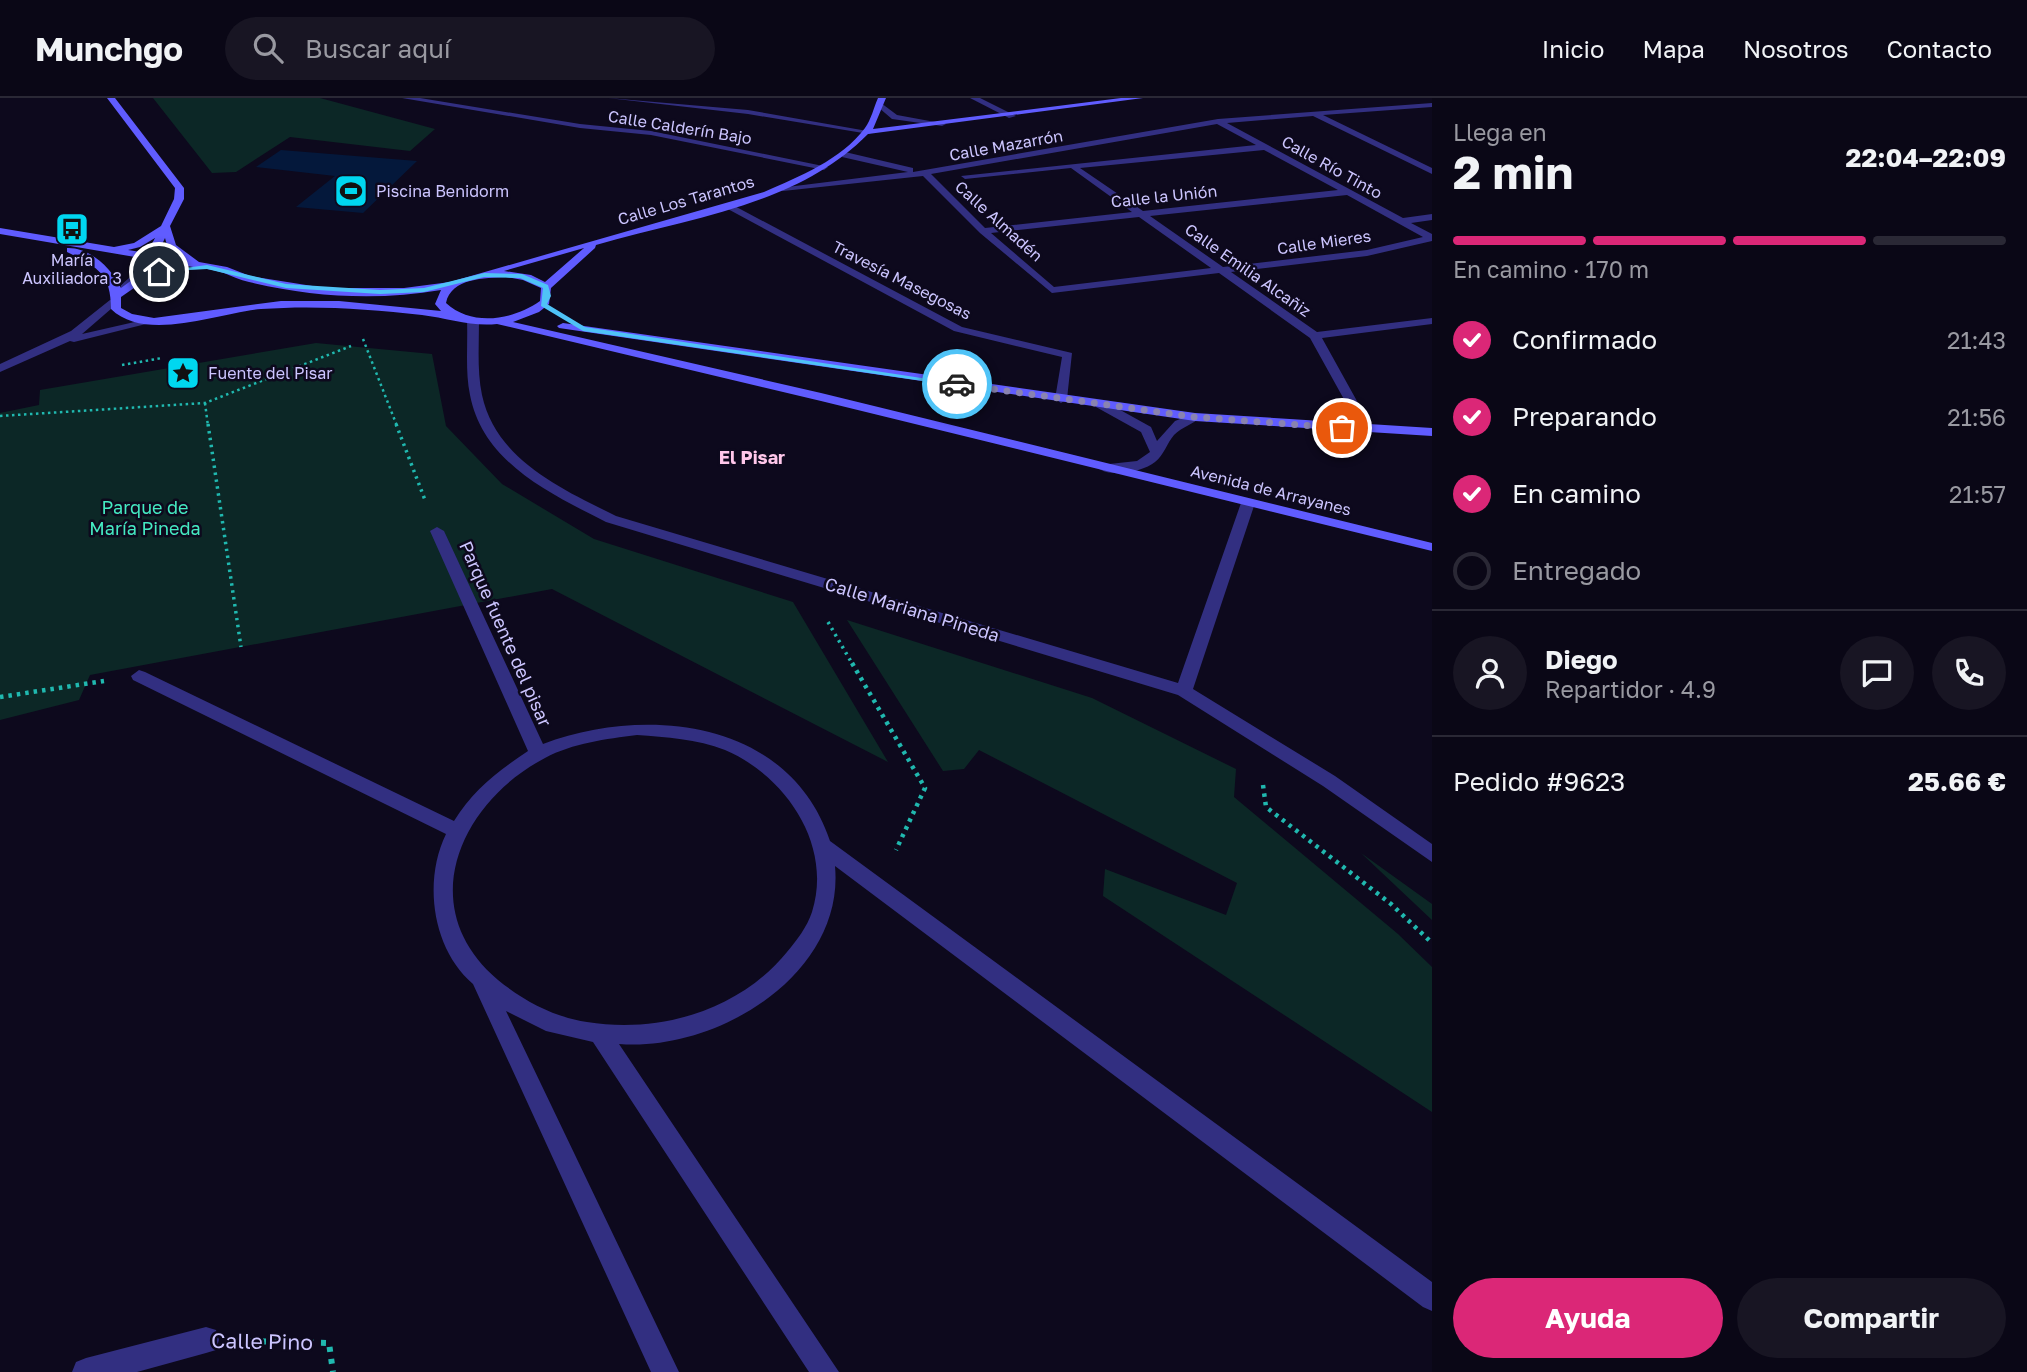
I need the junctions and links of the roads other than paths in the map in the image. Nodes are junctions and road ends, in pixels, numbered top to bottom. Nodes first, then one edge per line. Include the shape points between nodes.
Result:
1 (111, 98) edge
2 (406, 98) edge
3 (451, 98) edge
4 (612, 98) edge
5 (974, 98) edge
6 (1139, 98) edge
7 (882, 102) edge
8 (1432, 105) edge
9 (462, 106) junction
10 (1408, 107) junction
11 (1313, 114) junction
12 (1012, 116) junction
13 (1432, 117) edge
14 (1218, 121) junction
15 (942, 124) junction
16 (869, 132) junction
17 (1266, 147) junction
18 (845, 155) junction
19 (824, 167) junction
20 (1075, 168) junction
21 (1432, 171) edge
22 (925, 173) junction
23 (783, 188) junction
24 (1349, 192) junction
25 (729, 206) junction
26 (1142, 215) junction
27 (1432, 217) edge
28 (1402, 220) junction
29 (166, 227) junction
30 (983, 230) junction
31 (0, 231) edge
32 (1432, 238) edge
33 (38, 239) junction
34 (597, 241) junction
35 (107, 250) junction
36 (150, 258) junction
37 (207, 267) junction
38 (1220, 270) junction
39 (244, 278) junction
40 (469, 278) junction
41 (455, 284) junction
42 (125, 287) junction
43 (546, 287) junction
44 (1052, 290) joint
45 (115, 299) junction
46 (553, 311) junction
47 (207, 314) junction
48 (454, 316) junction
49 (508, 319) junction
50 (473, 320) junction
51 (492, 320) junction
52 (152, 321) junction
53 (1432, 321) edge
54 (583, 329) junction
55 (1315, 336) junction
56 (41, 350) junction
57 (0, 368) edge
58 (1061, 399) junction
59 (1100, 404) junction
60 (1195, 417) junction
61 (1367, 430) junction
62 (1432, 432) edge
63 (1156, 452) junction
64 (1102, 467) junction
65 (1248, 503) junction
66 (436, 531) road end
67 (1432, 547) edge
68 (139, 676) road end
69 (1184, 691) junction
70 (538, 753) junction
71 (456, 830) junction
72 (824, 847) junction
73 (1432, 854) edge
74 (483, 985) junction
75 (601, 1036) junction
76 (1432, 1298) edge
77 (206, 1340) road end
78 (86, 1372) edge
79 (664, 1372) edge
80 (825, 1372) edge

1 - 29 street via 177,181 181,194
2 - 9 street, Calle Calderín Bajo
3 - 9 street
4 - 16 street via 748,112
5 - 12 street
6 - 12 street
7 - 15 street via 895,117
7 - 16 street
8 - 10 street, Calle Mazarrón
9 - 19 street, Calle Calderín Bajo via 651,134
10 - 11 street, Calle Mazarrón
10 - 13 street
11 - 14 street, Calle Mazarrón
11 - 21 street
12 - 15 street
14 - 17 street, Calle Río Tinto
14 - 22 street, Calle Mazarrón
15 - 16 street
16 - 18 street, Calle Los Tarantos
17 - 20 street, Calle Mazarrón
17 - 24 street, Calle Río Tinto
18 - 19 street, Calle Los Tarantos
18 - 22 street
19 - 23 street, Calle Los Tarantos
20 - 22 street, Calle Mazarrón via 961,177
20 - 26 street, Calle Emilia Alcañiz
22 - 23 street, Calle Los Tarantos
22 - 30 street, Calle Almadén
23 - 25 street, Calle Los Tarantos
24 - 26 street, Calle la Unión
24 - 28 street, Calle Río Tinto
25 - 34 street, Calle Los Tarantos
25 - 58 street, Travesía Masegosas via 958,329 1068,355
26 - 30 street, Calle la Unión
26 - 38 street, Calle Emilia Alcañiz
27 - 28 street
28 - 32 street, Calle Río Tinto
29 - 35 street via 137,245
29 - 36 street
29 - 37 street via 175,250
30 - 44 street, Calle Almadén
31 - 33 street
32 - 38 street, Calle Mieres via 1367,253
33 - 35 street
33 - 45 street via 95,262 114,281
34 - 40 street, Calle Los Tarantos
34 - 43 street, Calle Los Tarantos
35 - 36 street
36 - 37 street
36 - 42 street
37 - 39 street
37 - 42 street via 159,272
38 - 44 street, Calle Mieres
38 - 55 street, Calle Emilia Alcañiz
39 - 41 street via 367,292 410,292
39 - 47 street via 242,295
40 - 41 street
40 - 43 street via 515,275
41 - 48 street via 440,300
42 - 45 street
43 - 46 street
45 - 52 street via 116,309 123,315
45 - 56 street via 94,320
46 - 49 street
46 - 54 street
47 - 48 street via 293,305
47 - 52 street
48 - 50 street
49 - 51 street
49 - 54 street
50 - 51 street
50 - 69 street, Calle Mariana Pineda via 476,398 494,438 535,480 611,519
51 - 64 street, Avenida de Arrayanes
52 - 56 street
53 - 55 street
54 - 58 street
55 - 61 street, Calle Emilia Alcañiz
56 - 57 street
58 - 59 street
59 - 60 street
59 - 63 street via 1146,430
60 - 61 street
60 - 63 street via 1180,425
61 - 62 street
63 - 64 street via 1143,467
64 - 65 street, Avenida de Arrayanes
65 - 67 street, Avenida de Arrayanes
65 - 69 street
66 - 70 street, Parque fuente del pisar
68 - 71 street
69 - 73 street, Calle Mariana Pineda via 1329,781
70 - 71 street via 476,800
70 - 72 street via 586,736 637,729 688,733 735,747 776,772 807,806
71 - 74 street via 440,882 449,936
72 - 75 street via 827,893 811,939 776,981 726,1014 666,1033
72 - 76 street
74 - 75 street via 535,1019
74 - 79 street
75 - 80 street
77 - 78 street, Calle Pino

